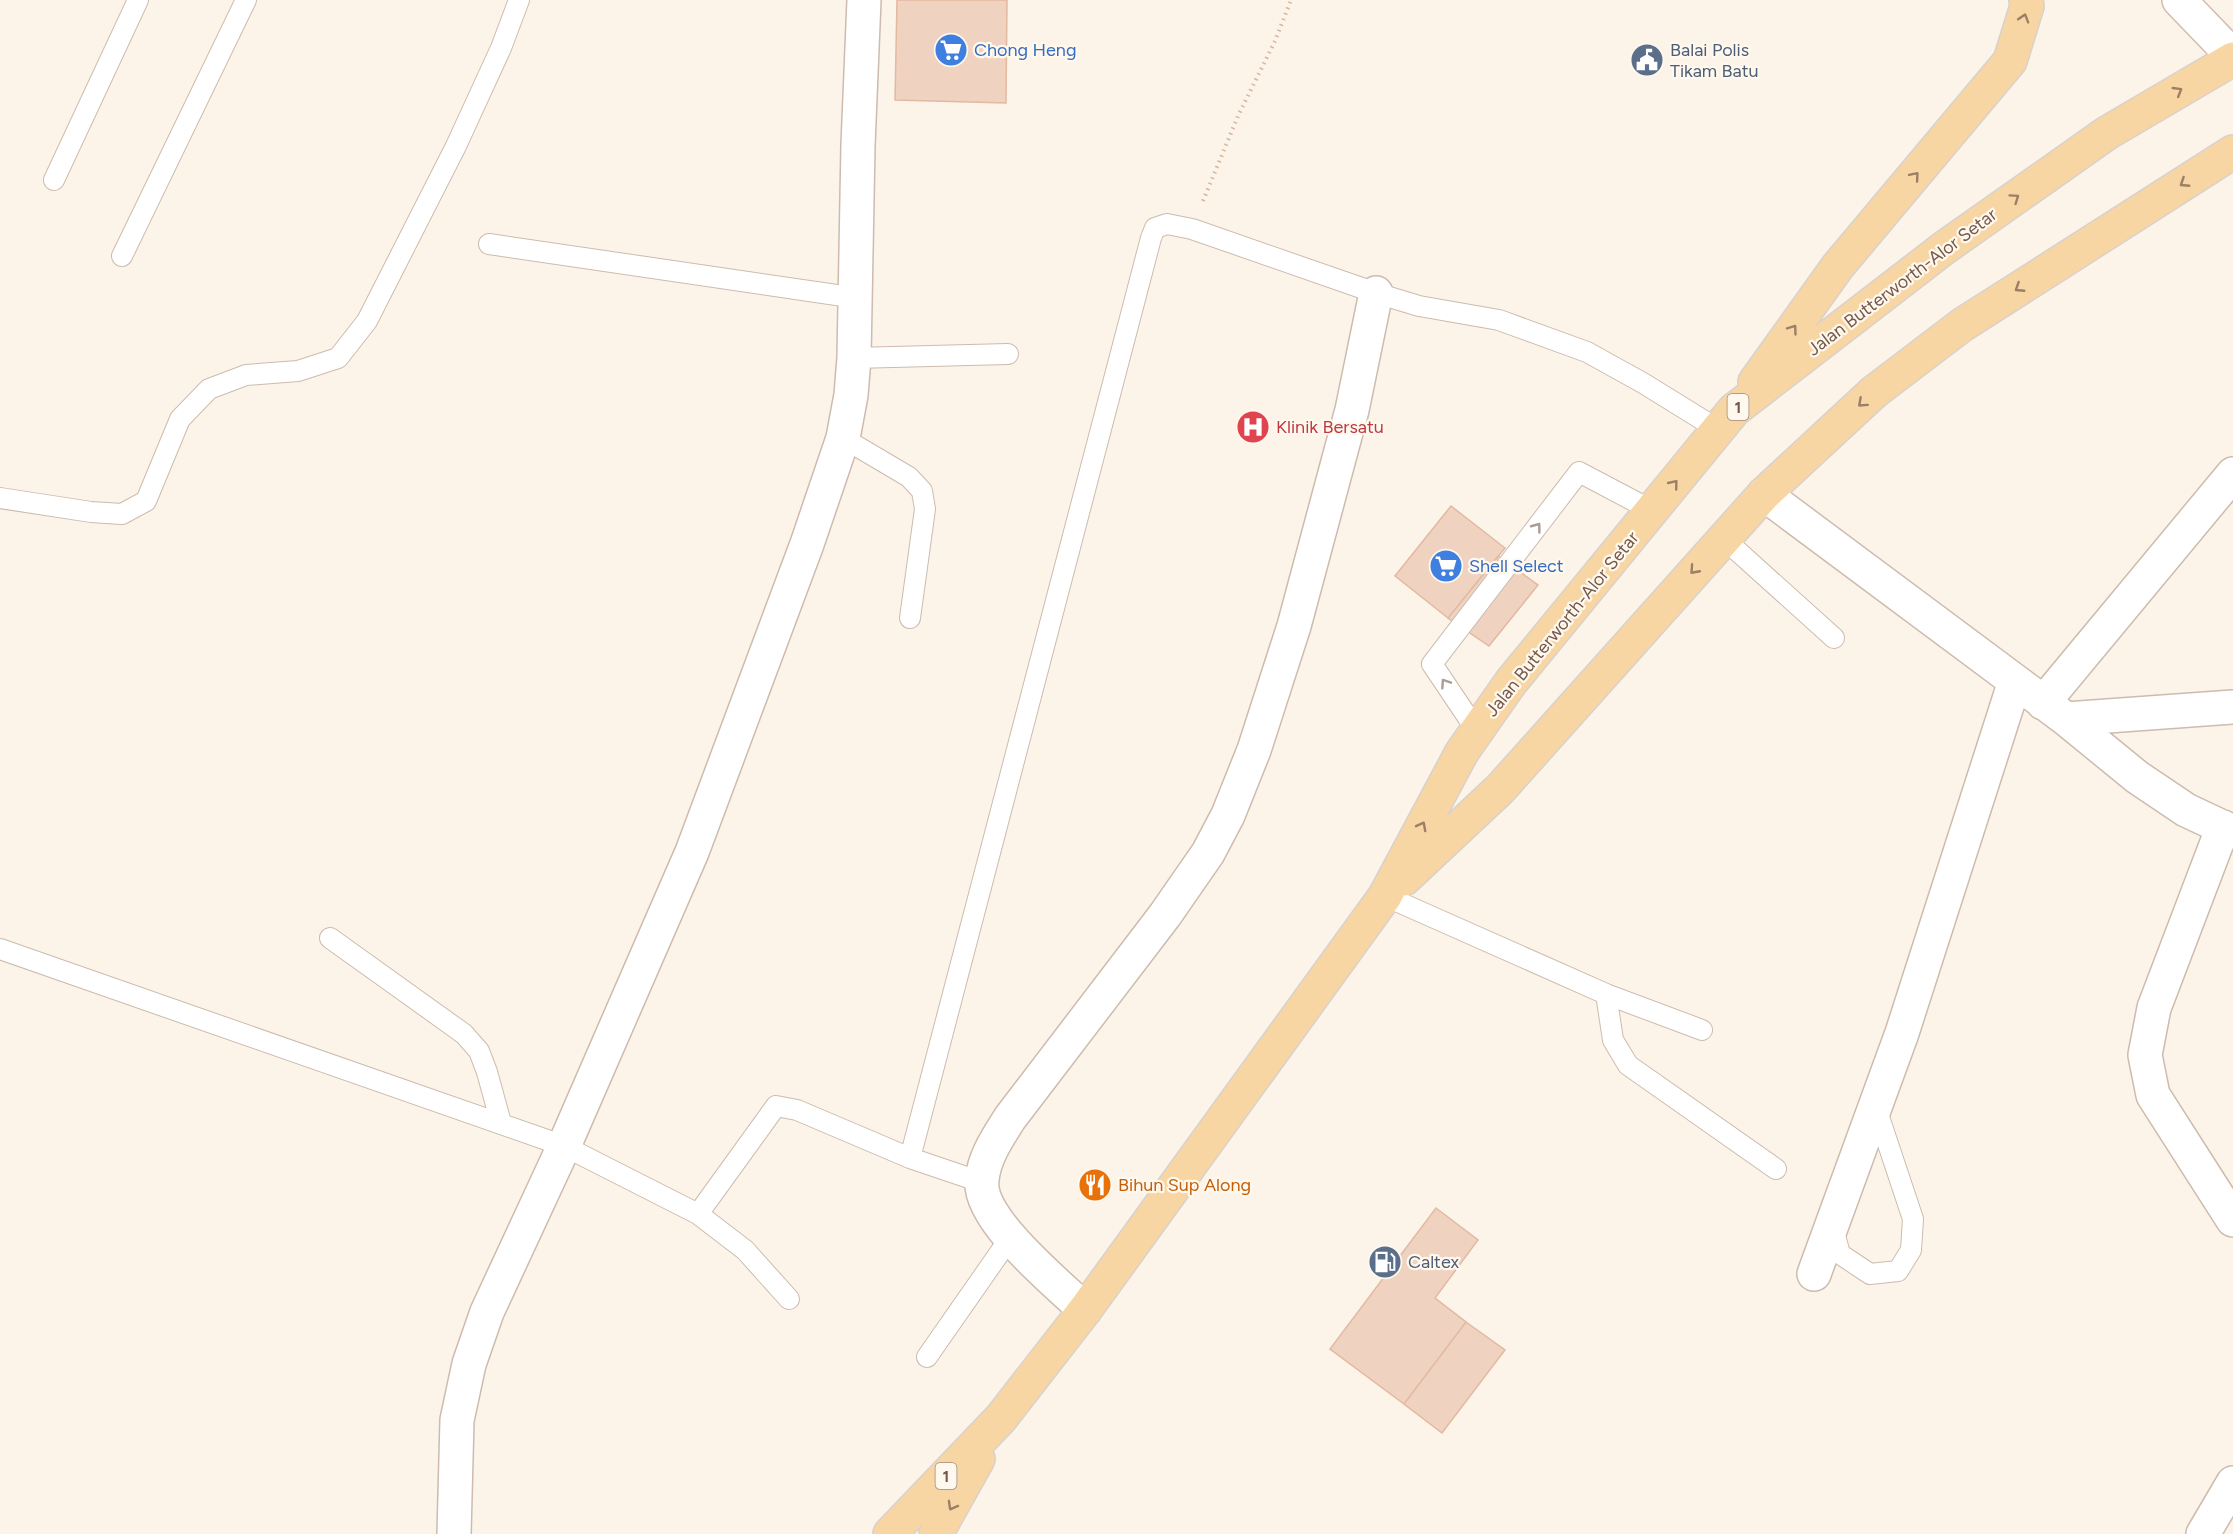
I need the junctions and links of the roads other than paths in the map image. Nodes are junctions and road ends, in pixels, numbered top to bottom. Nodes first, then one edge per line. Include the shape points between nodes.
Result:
1 (138, 0) edge
2 (246, 0) edge
3 (519, 0) edge
4 (864, 0) edge
5 (2026, 0) edge
6 (2179, 0) edge
7 (2233, 57) edge
8 (2233, 152) edge
9 (54, 180) dead end
10 (489, 244) dead end
11 (122, 256) dead end
12 (1376, 293) junction
13 (857, 298) junction
14 (1008, 354) dead end
15 (854, 358) junction
16 (1727, 420) junction
17 (843, 438) junction
18 (2233, 474) edge
19 (1764, 494) junction
20 (0, 498) edge
21 (1653, 510) junction
22 (1723, 538) junction
23 (910, 618) dead end
24 (1834, 638) dead end
25 (2014, 681) junction
26 (2233, 707) edge
27 (2054, 711) junction
28 (1477, 731) junction
29 (2228, 830) edge
30 (1385, 896) junction
31 (330, 938) dead end
32 (0, 949) edge
33 (1606, 994) junction
34 (1702, 1030) dead end
35 (1875, 1105) junction
36 (501, 1124) junction
37 (564, 1146) junction
38 (910, 1158) junction
39 (1776, 1169) dead end
40 (981, 1182) junction
41 (698, 1214) junction
42 (2233, 1220) edge
43 (1832, 1224) junction
44 (1010, 1239) junction
45 (1814, 1274) dead end
46 (789, 1299) dead end
47 (1085, 1310) junction
48 (927, 1358) dead end
49 (1001, 1418) junction
50 (2233, 1483) edge
51 (454, 1534) edge
52 (890, 1534) edge
53 (936, 1534) edge
54 (2203, 1534) edge

1 - 9 lane
2 - 11 lane
3 - 20 lane via 456,146 367,321 338,358 298,371 246,375 209,389 180,419 146,501 122,514
4 - 13 street
16 -> 5 main road via 1838,266 2010,61
6 - 7 street
16 -> 7 main road, Jalan Butterworth-Alor Setar / 1 via 1964,234 2107,133
8 -> 19 main road, 1 via 1962,325 1874,392
10 - 13 lane
12 - 16 lane via 1419,306 1499,320 1587,352 1643,383
12 - 38 lane via 1192,229 1167,224 1155,228
12 - 40 street via 1352,410 1294,626 1254,750 1228,815 1208,853 1165,915 1010,1118 992,1145
13 - 15 street
14 - 15 lane
15 - 17 street
21 -> 16 main road, Jalan Butterworth-Alor Setar / 1
17 - 23 lane via 909,477 922,491 925,509
17 - 37 street via 692,852
18 - 27 street
19 - 22 main road, 1
19 - 25 street
21 - 28 main road, Jalan Butterworth-Alor Setar / 1 via 1511,682
28 -> 21 lane via 1432,664 1579,472
22 - 24 lane
22 -> 30 main road, 1 via 1500,789
25 - 27 street
25 - 35 street via 1902,1033
26 - 27 street
27 - 29 street via 2137,777 2186,810
30 -> 28 main road, Jalan Butterworth-Alor Setar / 1
29 - 42 street via 2154,1008 2145,1055 2153,1095
30 - 33 lane
30 - 47 main road, 1
31 - 36 lane via 464,1034 479,1051
32 - 36 lane
33 - 34 lane
33 - 39 lane via 1613,1041 1628,1065
35 - 43 street
35 - 43 lane via 1913,1220 1911,1250 1898,1271 1870,1274 1840,1254
36 - 37 lane
37 - 41 lane
37 - 51 street via 487,1312 469,1364 457,1420
38 - 40 lane
38 - 41 lane via 797,1110 776,1106
40 - 44 street via 988,1210
41 - 46 lane via 745,1250
43 - 45 street
44 - 47 street
44 - 48 lane
47 - 49 main road, 1
49 - 52 main road, 1
49 -> 53 main road, 1
50 - 54 street

